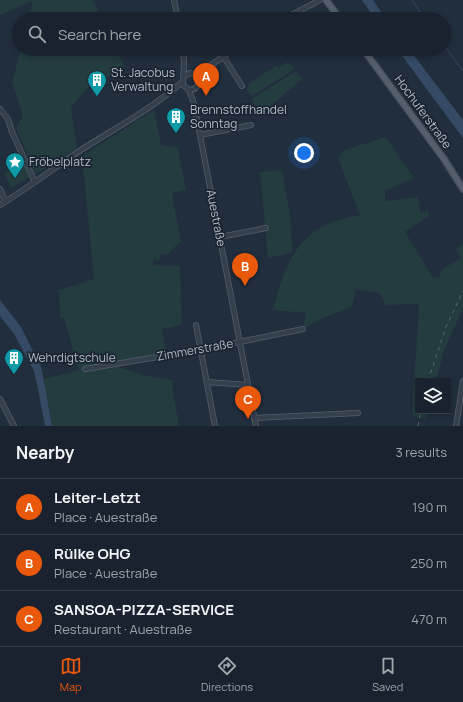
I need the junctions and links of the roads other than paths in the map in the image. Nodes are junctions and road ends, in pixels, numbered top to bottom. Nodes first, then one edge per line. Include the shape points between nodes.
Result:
1 (174, 0) edge
2 (320, 0) edge
3 (326, 0) edge
4 (177, 12) edge
5 (297, 12) edge
6 (335, 12) edge
7 (184, 56) edge
8 (223, 56) joint
9 (368, 56) edge
10 (184, 62) junction
11 (206, 68) junction
12 (192, 74) junction
13 (184, 76) junction
14 (198, 79) junction
15 (182, 82) junction
16 (242, 86) dead end
17 (196, 88) junction
18 (187, 89) junction
19 (173, 90) junction
20 (194, 104) junction
21 (0, 110) edge
22 (252, 125) dead end
23 (200, 135) junction
24 (34, 182) junction
25 (0, 189) edge
26 (463, 189) edge
27 (5, 201) junction
28 (0, 205) edge
29 (266, 228) dead end
30 (220, 237) junction
31 (196, 325) dead end
32 (303, 329) dead end
33 (240, 342) junction
34 (200, 350) junction
35 (85, 369) dead end
36 (463, 381) edge
37 (207, 382) junction
38 (248, 385) junction
39 (0, 399) edge
40 (358, 413) dead end
41 (254, 418) junction
42 (14, 426) edge
43 (215, 426) edge
44 (256, 426) edge
45 (456, 426) edge

1 - 4 street
2 - 5 street
3 - 6 main road
7 - 10 street
8 - 11 street
8 - 16 street
9 - 26 main road, Hochuferstraße
10 - 12 street
10 - 13 street
11 - 12 street
11 - 14 street
12 - 13 street
12 - 14 street
13 - 15 street
14 - 17 street
15 - 18 street
15 - 19 street
17 - 18 street
17 - 20 street, Auestraße
18 - 19 street
18 - 20 street, Auestraße
19 - 24 street
20 - 23 street, Auestraße
21 - 24 street via 8,119
22 - 23 street
23 - 30 street, Auestraße
24 - 27 street
25 - 27 street
27 - 28 street
29 - 30 street
30 - 33 street, Auestraße
31 - 34 street
32 - 33 street, Zimmerstraße
33 - 34 street, Zimmerstraße
33 - 38 street, Auestraße
34 - 35 street, Zimmerstraße
34 - 37 street
36 - 45 street
37 - 38 street
37 - 43 street
38 - 41 street, Auestraße
39 - 42 street
40 - 41 street
41 - 44 street, Auestraße

